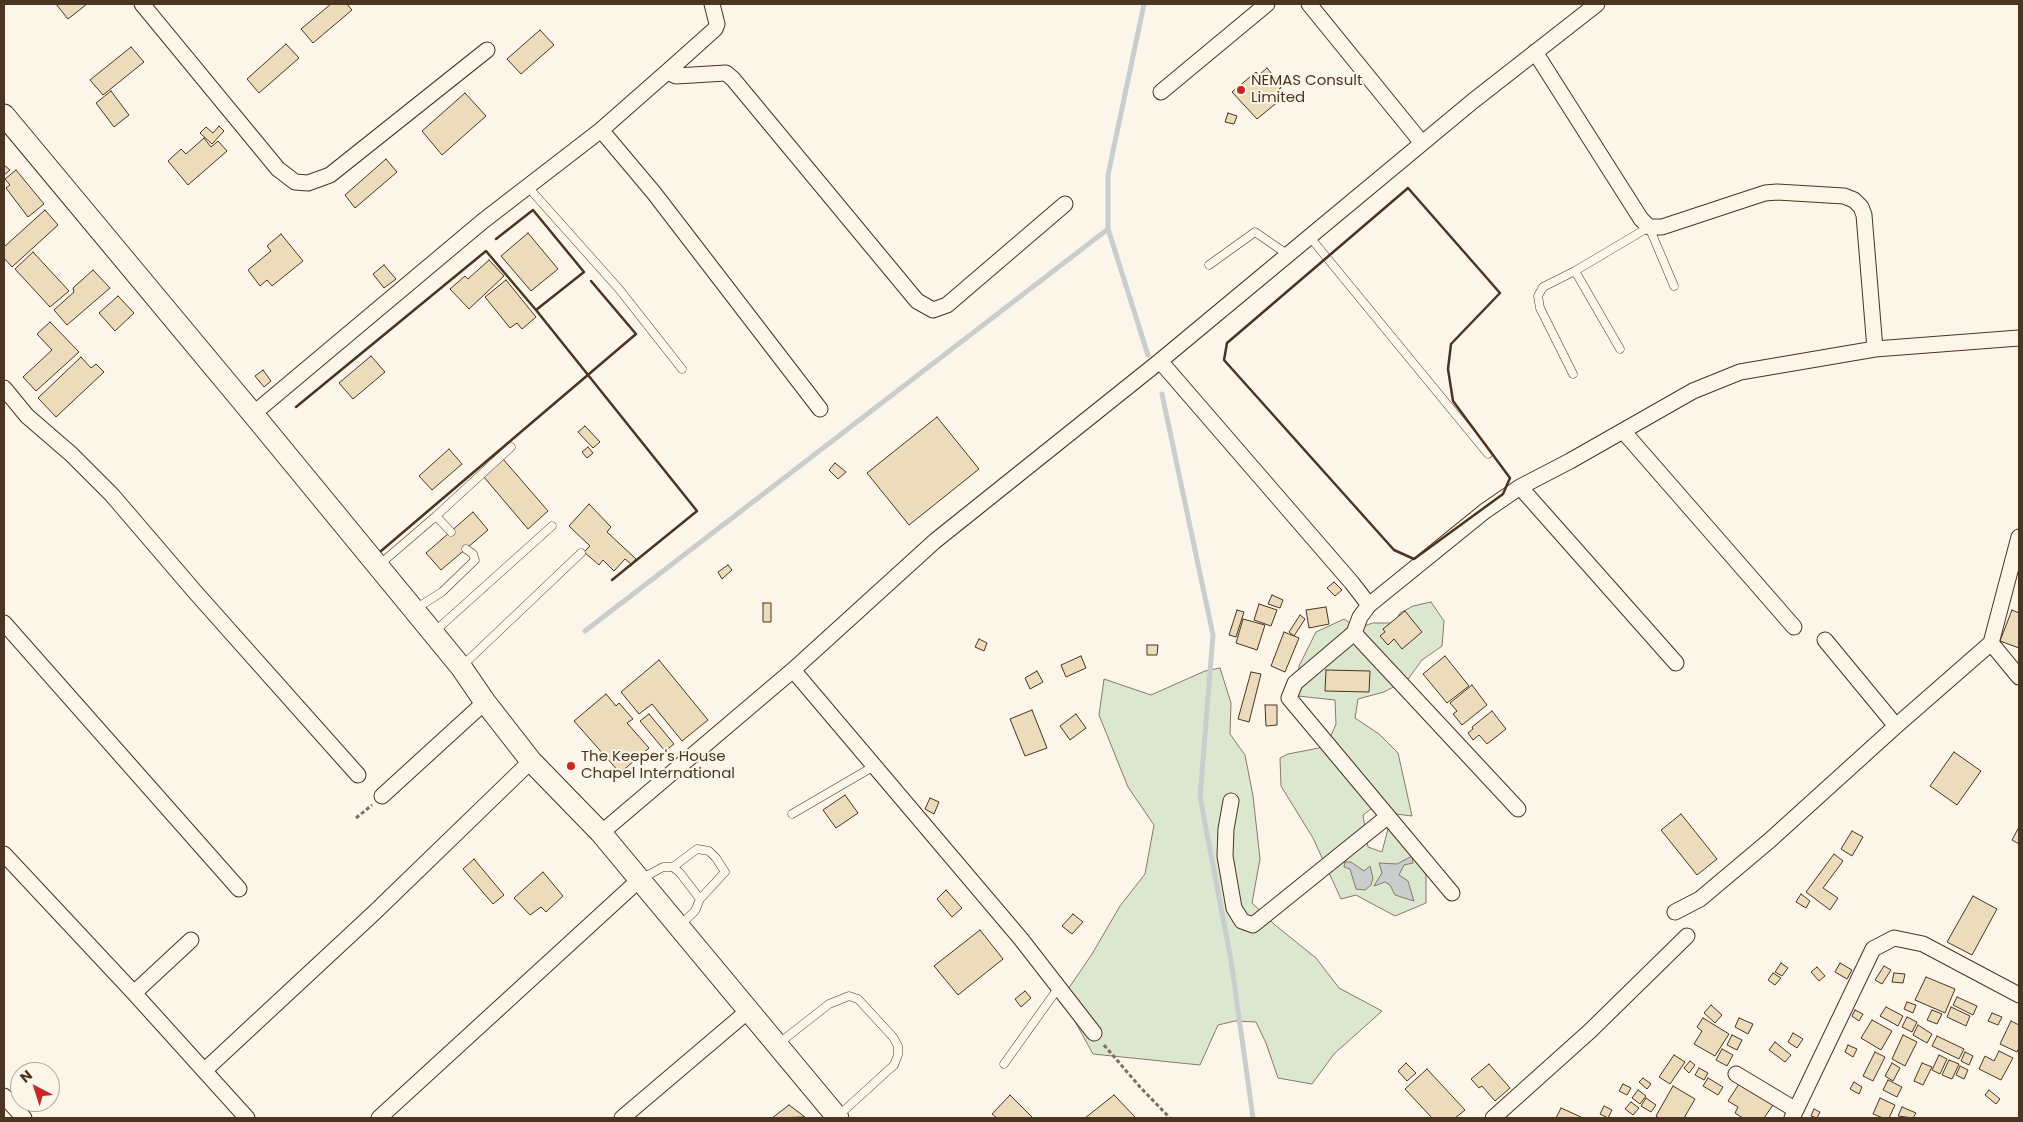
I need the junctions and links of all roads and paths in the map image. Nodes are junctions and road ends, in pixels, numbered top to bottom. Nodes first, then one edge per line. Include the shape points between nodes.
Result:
1 (142, 4) edge
2 (712, 4) edge
3 (1267, 4) edge
4 (1309, 4) edge
5 (1597, 4) edge
6 (487, 50) dead end
7 (1535, 52) junction
8 (668, 72) junction
9 (1161, 92) dead end
10 (4, 115) edge
11 (602, 130) junction
12 (1422, 144) junction
13 (528, 187) junction
14 (1065, 204) dead end
15 (1649, 227) junction
16 (1309, 236) junction
17 (1288, 254) junction
18 (1209, 265) dead end
19 (1575, 271) junction
20 (1674, 286) dead end
21 (2019, 338) edge
22 (1620, 349) dead end
23 (1876, 349) junction
24 (1160, 361) junction
25 (682, 369) dead end
26 (1573, 374) dead end
27 (4, 388) edge
28 (820, 409) dead end
29 (253, 414) junction
30 (1623, 431) junction
31 (511, 448) dead end
32 (1488, 454) dead end
33 (1520, 487) junction
34 (436, 516) junction
35 (552, 526) dead end
36 (451, 532) dead end
37 (2019, 537) edge
38 (466, 549) dead end
39 (581, 553) dead end
40 (378, 566) junction
41 (1369, 605) junction
42 (413, 610) junction
43 (4, 623) edge
44 (1794, 627) dead end
45 (1354, 633) junction
46 (433, 634) junction
47 (1825, 640) dead end
48 (1991, 643) junction
49 (1676, 663) dead end
50 (461, 667) junction
51 (793, 670) junction
52 (2019, 677) edge
53 (485, 702) junction
54 (1896, 726) junction
55 (531, 760) junction
56 (876, 765) junction
57 (358, 775) dead end
58 (382, 796) dead end
59 (1232, 801) dead end
60 (1518, 809) dead end
61 (792, 814) dead end
62 (1388, 817) junction
63 (601, 833) junction
64 (4, 854) edge
65 (673, 868) junction
66 (639, 880) junction
67 (239, 889) dead end
68 (1452, 893) dead end
69 (700, 899) junction
70 (1675, 912) dead end
71 (678, 927) junction
72 (1687, 936) dead end
73 (191, 940) dead end
74 (1059, 987) junction
75 (134, 993) junction
76 (2019, 995) edge
77 (748, 1011) junction
78 (1094, 1033) joint
79 (777, 1045) junction
80 (1004, 1064) dead end
81 (204, 1070) junction
82 (1736, 1074) dead end
83 (4, 1096) edge
84 (1794, 1114) edge
85 (24, 1118) edge
86 (248, 1118) edge
87 (379, 1118) edge
88 (622, 1118) edge
89 (837, 1118) edge
90 (1170, 1118) edge
91 (1493, 1118) edge

1 - 6 street via 278,169 295,182 308,183 330,175
2 - 8 street via 717,24 715,29
3 - 9 street
4 - 12 street
5 - 7 street
7 - 12 street
7 - 15 street
8 - 11 street
8 - 14 street via 676,76 726,73 733,79 917,301 932,310 947,305
10 - 29 street
11 - 13 street
11 - 28 street
12 - 16 street
13 - 25 lane via 620,289
13 - 29 street via 482,221
15 - 19 lane
15 - 20 lane
15 - 23 street via 1662,227 1765,193 1844,196 1854,200 1864,215
16 - 17 street
16 - 32 lane
17 - 18 lane via 1255,232
17 - 24 street
19 - 22 lane
19 - 26 lane via 1543,287 1538,296 1540,308
21 - 23 street
23 - 30 street via 1740,372 1693,391
24 - 41 street
24 - 51 street via 935,542
27 - 57 street via 27,416 112,495
29 - 40 street
30 - 33 street
30 - 44 street
31 - 34 lane
33 - 41 street via 1485,511
33 - 49 street
34 - 36 lane
34 - 40 lane
35 - 46 lane
37 - 48 street
38 - 42 lane via 475,560 442,592
39 - 50 lane
40 - 42 street
41 - 45 street
42 - 46 street
43 - 67 street
45 - 60 street
45 - 62 street via 1294,683 1288,698
46 - 50 street
47 - 54 street
48 - 52 street
48 - 54 street
50 - 53 street
51 - 56 street
51 - 63 street
53 - 55 street
53 - 58 street
54 - 70 street via 1769,841 1700,899
55 - 63 street
55 - 81 street via 375,912
56 - 61 lane
56 - 74 street via 1022,938
59 - 62 street via 1225,856 1234,908 1242,921 1253,925
62 - 68 street
63 - 66 street
64 - 75 street
65 - 66 lane via 663,867
65 - 69 lane
65 - 69 lane via 697,849 709,851 716,858 724,872
66 - 71 street
66 - 87 street
69 - 71 lane via 695,911
71 - 77 street
72 - 91 street via 1590,1031
73 - 75 street
74 - 78 street
74 - 80 lane
75 - 81 street
76 - 84 street via 1923,944 1894,938 1873,949
77 - 79 street
77 - 88 street
78 - 90 path
79 - 89 street
79 - 89 lane via 829,1004 848,996 858,998 893,1037 898,1046 894,1065
81 - 86 street
82 - 84 street
83 - 85 street

